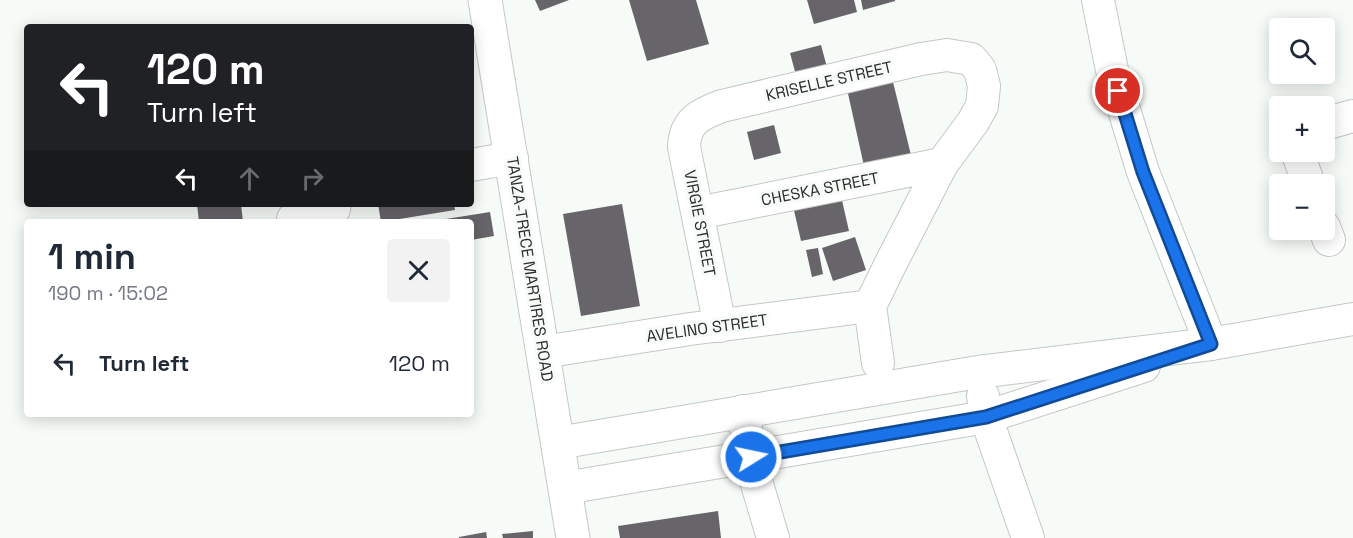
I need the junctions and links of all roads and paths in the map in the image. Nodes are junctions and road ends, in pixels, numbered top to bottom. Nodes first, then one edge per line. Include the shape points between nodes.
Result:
1 (485, 0) edge
2 (1098, 0) edge
3 (1353, 116) edge
4 (1335, 121) edge
5 (692, 123) joint
6 (512, 158) junction
7 (474, 164) edge
8 (942, 164) junction
9 (334, 207) edge
10 (698, 213) junction
11 (293, 219) dead end
12 (870, 306) junction
13 (1353, 319) edge
14 (720, 326) junction
15 (1211, 344) junction
16 (543, 352) junction
17 (878, 363) dead end
18 (978, 372) junction
19 (743, 411) junction
20 (986, 417) junction
21 (558, 443) junction
22 (751, 457) junction
23 (565, 488) junction
24 (573, 538) edge
25 (773, 538) edge
26 (1028, 538) edge

1 - 6 main road, TANZA-TRECE MARTIRES ROAD
2 - 15 street via 1112,70 1143,172
3 - 4 street
5 - 8 street, KRISELLE STREET via 705,112 722,106 921,59 971,59 980,70 984,86 982,106
5 - 10 street, VIRGIE STREET via 685,134 684,147
6 - 7 street
6 - 16 main road, TANZA-TRECE MARTIRES ROAD
8 - 10 street, CHESKA STREET
8 - 12 street
9 - 11 street
10 - 14 street, VIRGIE STREET
12 - 14 street, AVELINO STREET
12 - 17 street
13 - 15 street
14 - 16 street, AVELINO STREET
15 - 18 street
15 - 20 street
16 - 21 main road, TANZA-TRECE MARTIRES ROAD
18 - 19 street
18 - 20 street
19 - 21 street
19 - 22 street
20 - 22 street
20 - 26 street
21 - 23 main road, TANZA-TRECE MARTIRES ROAD
22 - 23 street
22 - 25 street
23 - 24 main road, TANZA-TRECE MARTIRES ROAD

